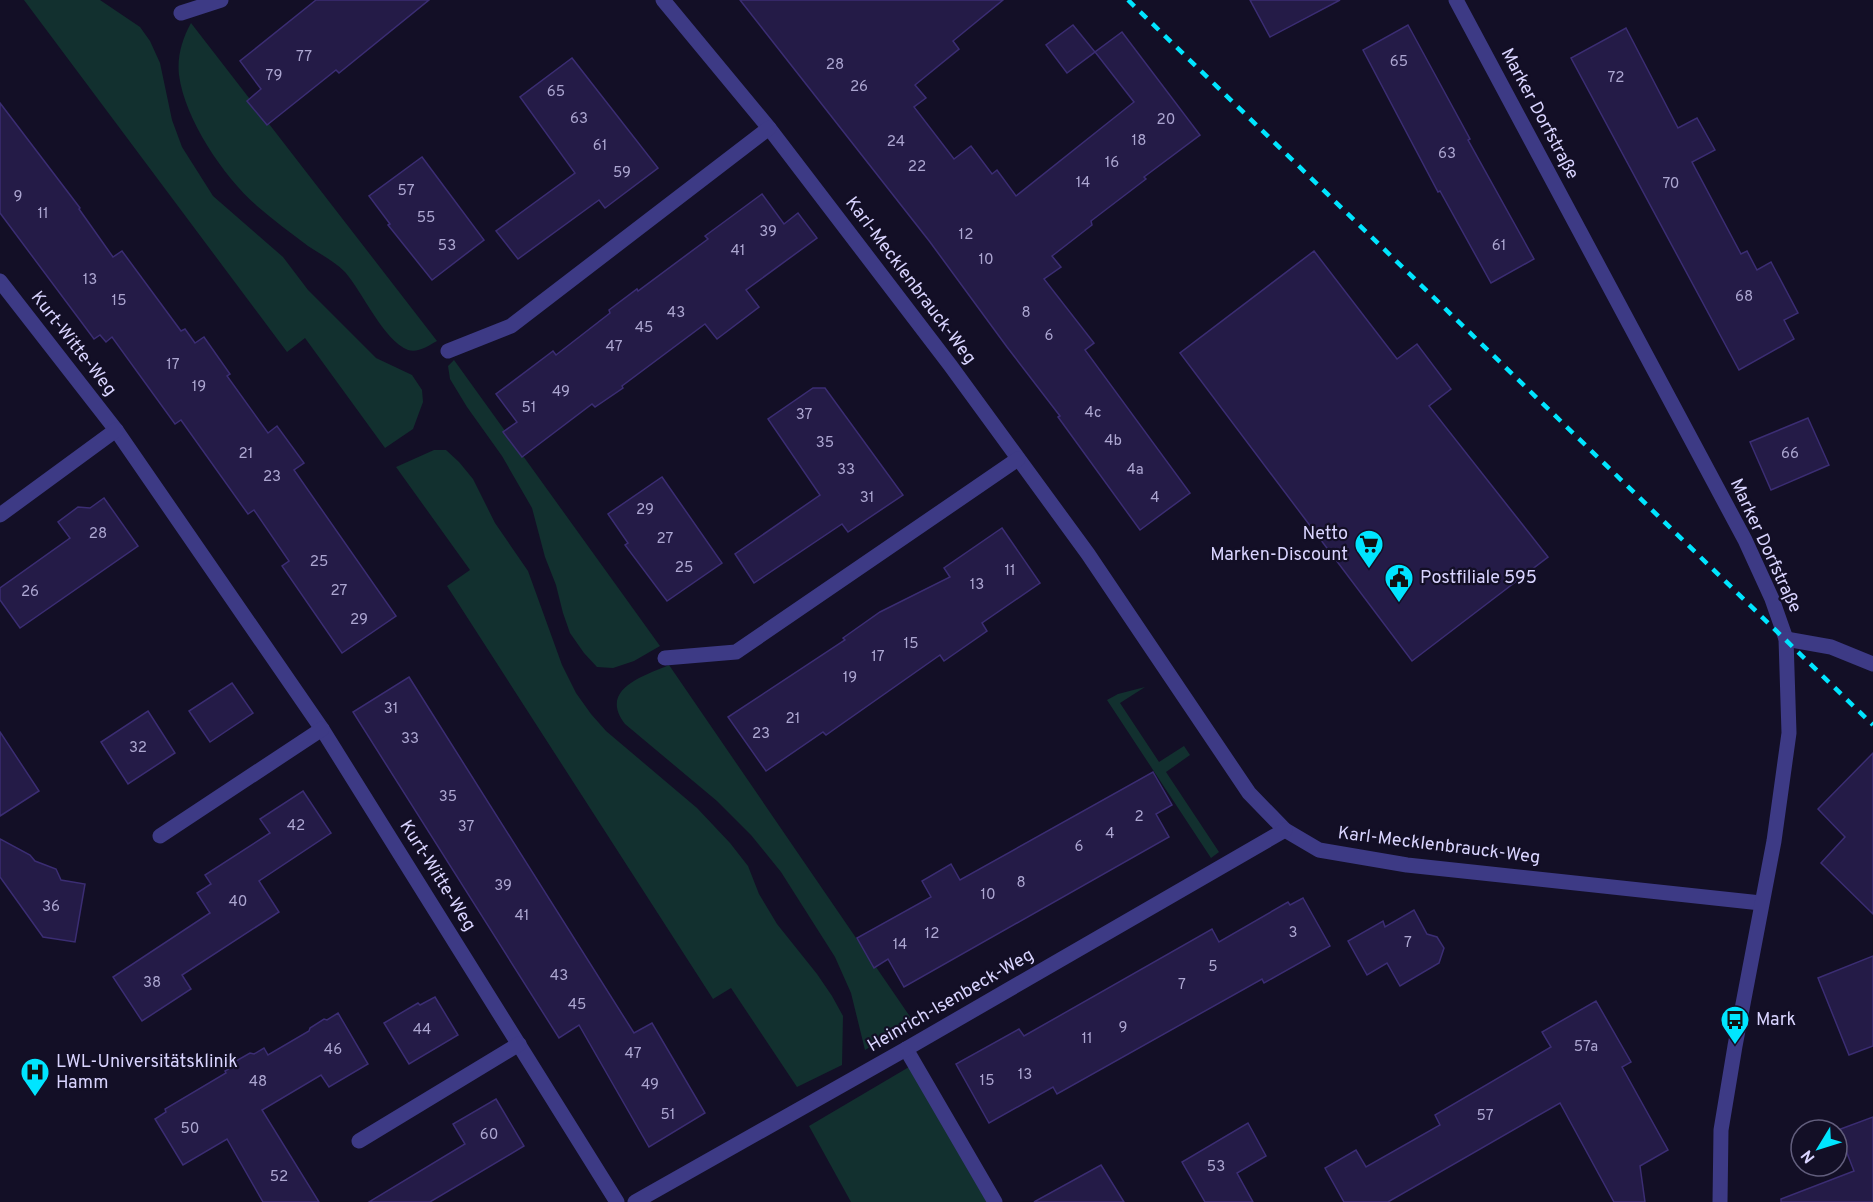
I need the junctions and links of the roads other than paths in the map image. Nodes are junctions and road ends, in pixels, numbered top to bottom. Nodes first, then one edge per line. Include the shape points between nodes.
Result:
1 (221, 0) edge
2 (663, 0) edge
3 (1456, 0) edge
4 (181, 13) dead end
5 (769, 128) junction
6 (0, 281) edge
7 (448, 351) dead end
8 (116, 430) junction
9 (1018, 459) junction
10 (0, 515) edge
11 (1786, 639) junction
12 (665, 658) dead end
13 (1873, 664) edge
14 (322, 729) junction
15 (1285, 830) junction
16 (160, 836) dead end
17 (1761, 903) junction
18 (519, 1044) junction
19 (906, 1049) junction
20 (359, 1141) dead end
21 (617, 1202) edge
22 (635, 1202) edge
23 (994, 1202) edge
24 (1720, 1202) edge

1 - 4 street
2 - 5 street, Karl-Mecklenbrauck-Weg
3 - 11 street, Marker Dorfstraße via 1745,540
5 - 7 street via 511,326
5 - 9 street, Karl-Mecklenbrauck-Weg
6 - 8 street, Kurt-Witte-Weg
8 - 10 street
8 - 14 street, Kurt-Witte-Weg
9 - 12 street via 736,652
9 - 15 street, Karl-Mecklenbrauck-Weg via 1088,554 1249,793
11 - 13 street via 1831,647
11 - 17 street, Marker Dorfstraße via 1789,733
14 - 16 street
14 - 18 street, Kurt-Witte-Weg
15 - 17 street, Karl-Mecklenbrauck-Weg via 1319,850 1407,865
15 - 19 street, Heinrich-Isenbeck-Weg
17 - 24 street, Marker Dorfstraße via 1721,1130
18 - 20 street
18 - 21 street, Kurt-Witte-Weg
19 - 22 street, Heinrich-Isenbeck-Weg
19 - 23 street

